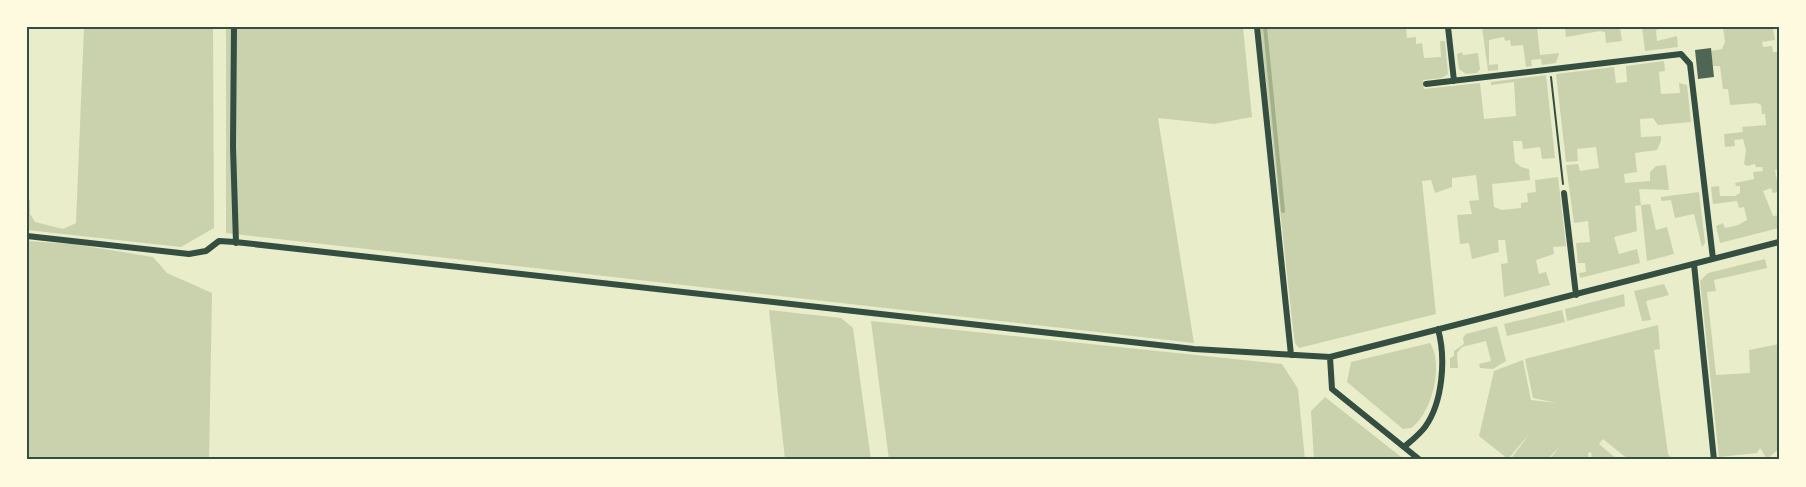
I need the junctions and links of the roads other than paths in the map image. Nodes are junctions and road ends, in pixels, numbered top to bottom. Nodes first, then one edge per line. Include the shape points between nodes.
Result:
1 (234, 27) edge
2 (1257, 27) edge
3 (1448, 27) edge
4 (1454, 81) junction
5 (1426, 84) dead end
6 (1564, 193) road end
7 (27, 236) edge
8 (1779, 242) edge
9 (236, 243) junction
10 (1713, 259) junction
11 (1694, 264) junction
12 (1576, 295) junction
13 (1438, 329) junction
14 (1291, 355) junction
15 (1330, 357) junction
16 (1404, 447) junction
17 (1420, 460) edge
18 (1714, 460) edge

1 - 9 street
2 - 14 street
3 - 4 street
4 - 5 street
4 - 10 street via 1672,53 1687,58
6 - 12 street
7 - 9 street via 189,254 206,251 219,241
8 - 10 street
9 - 14 street via 1182,348
10 - 11 street
11 - 12 street
11 - 18 street
12 - 13 street
13 - 15 street
13 - 16 street via 1442,364 1434,406 1424,428
14 - 15 street
15 - 16 street via 1332,389
16 - 17 street

